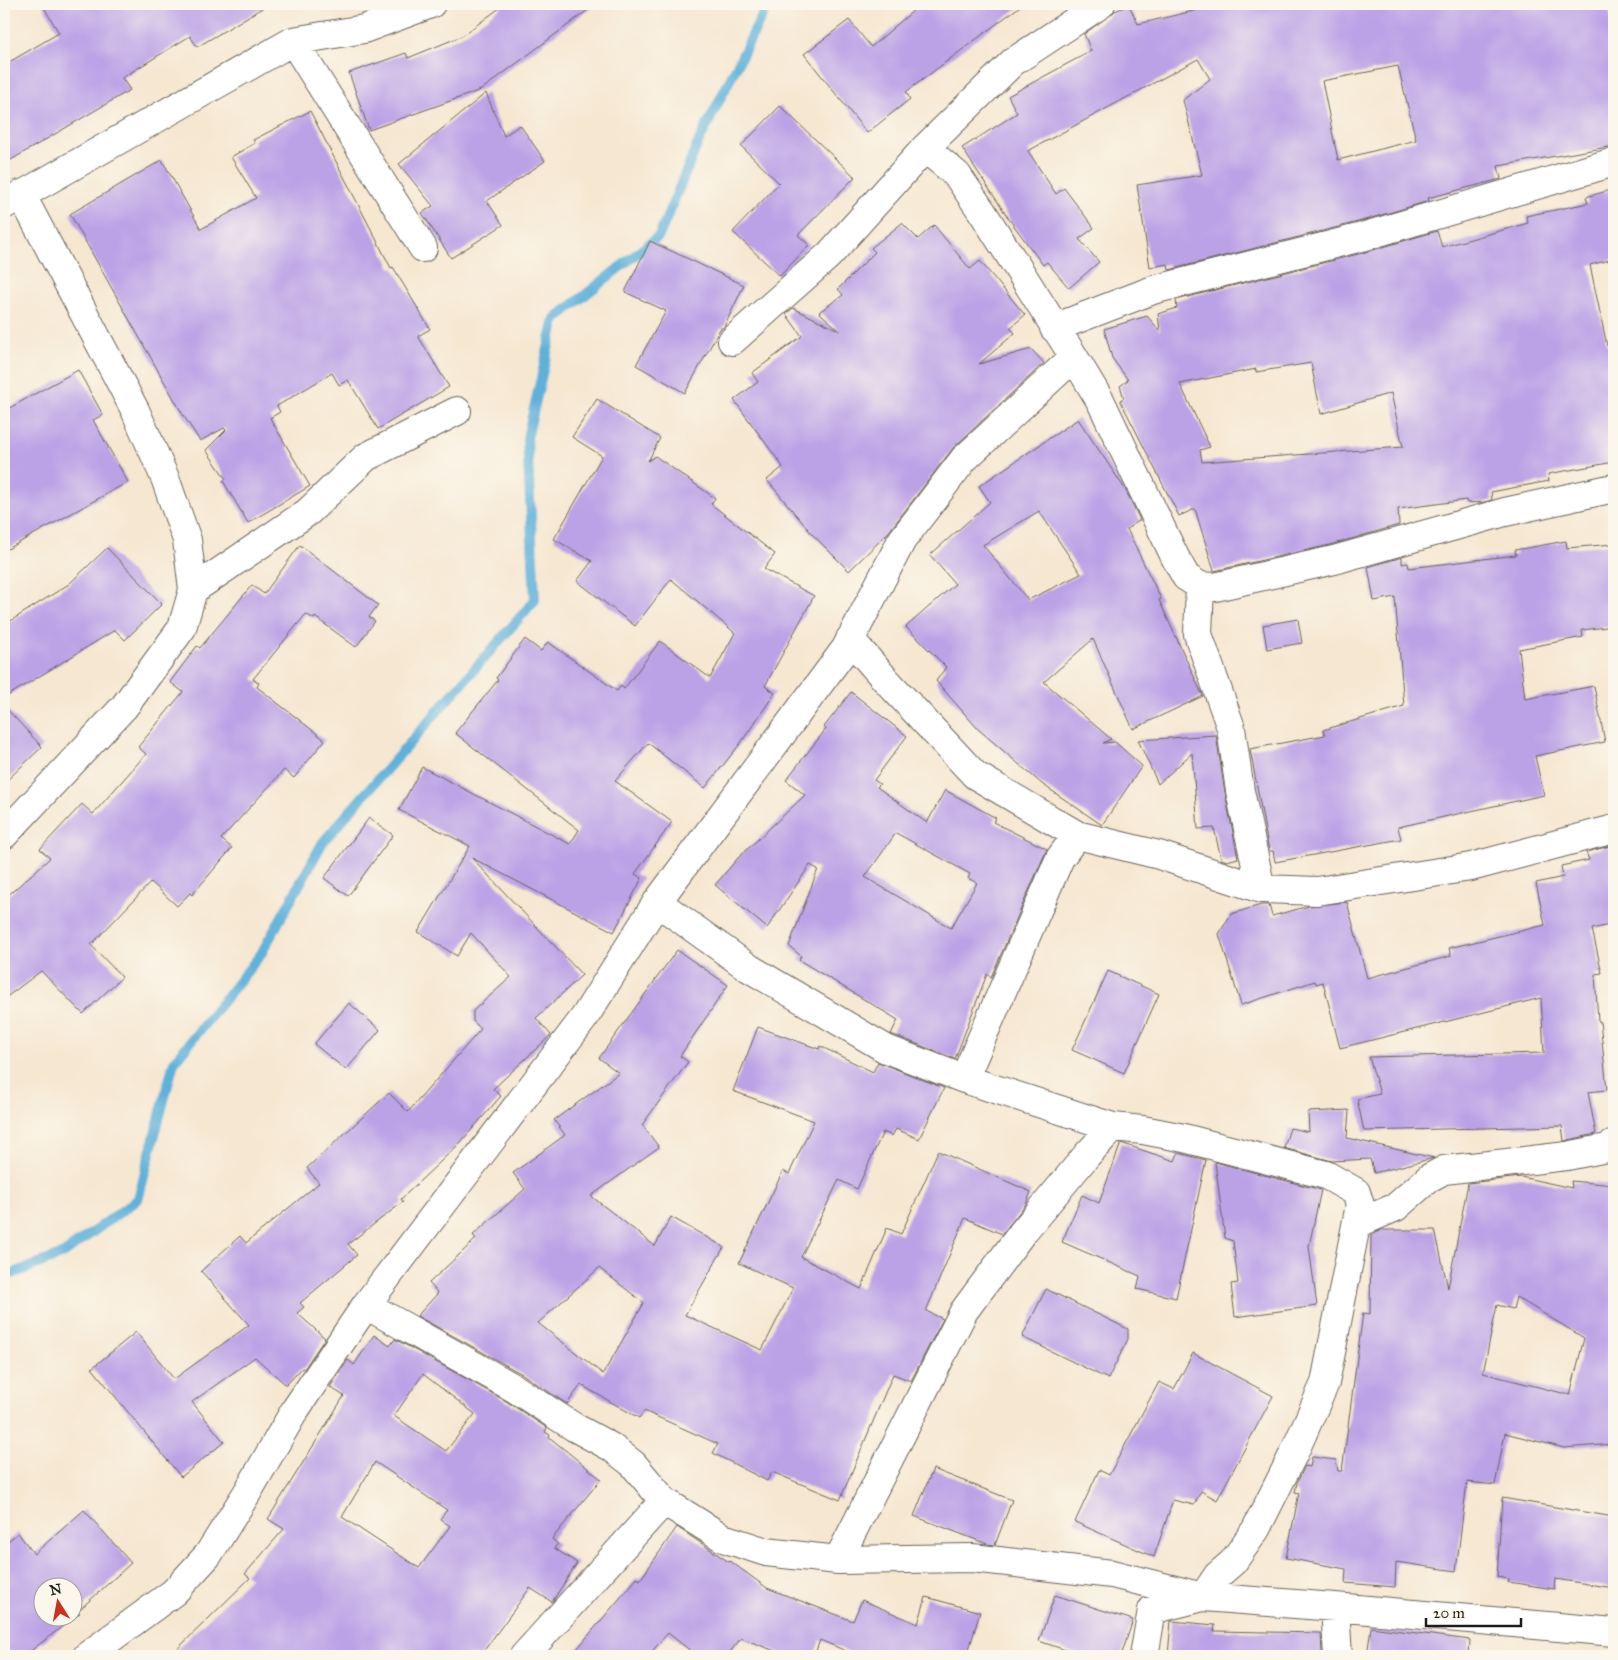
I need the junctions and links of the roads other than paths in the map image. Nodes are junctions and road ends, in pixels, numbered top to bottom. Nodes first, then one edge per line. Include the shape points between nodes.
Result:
1 (431, 4) edge
2 (1101, 4) edge
3 (294, 41) junction
4 (925, 148) junction
5 (1614, 162) edge
6 (12, 200) edge
7 (423, 248) dead end
8 (1054, 328) junction
9 (732, 341) dead end
10 (1074, 357) junction
11 (456, 412) dead end
12 (1614, 488) edge
13 (1200, 586) junction
14 (193, 590) junction
15 (850, 639) junction
16 (1614, 829) edge
17 (1077, 834) junction
18 (4, 835) edge
19 (1261, 889) junction
20 (657, 902) junction
21 (964, 1079) junction
22 (1113, 1127) junction
23 (1614, 1144) edge
24 (1357, 1224) junction
25 (366, 1305) junction
26 (664, 1500) junction
27 (838, 1560) junction
28 (1203, 1597) junction
29 (1335, 1607) junction
30 (1614, 1632) edge
31 (87, 1656) edge
32 (524, 1656) edge
33 (1144, 1656) edge
34 (1338, 1656) edge

1 - 3 street via 364,29
2 - 4 street via 1013,62
3 - 6 street
3 - 7 street
4 - 8 street via 956,175
4 - 9 street via 829,255
5 - 8 street via 1362,237 1153,290
6 - 14 street via 135,410 187,540
8 - 10 street
10 - 13 street via 1101,402 1175,558 1186,577
10 - 15 street via 964,459 902,540
11 - 14 street via 366,457 308,512
12 - 13 street via 1505,512 1334,560 1231,584
13 - 19 street via 1198,634 1231,728 1240,791
14 - 18 street via 182,628 124,707
15 - 17 street via 975,775
15 - 20 street
16 - 19 street via 1472,867 1318,891
17 - 19 street via 1160,855
17 - 21 street via 1060,858
20 - 21 street via 749,968 810,1006 886,1049
20 - 25 street via 584,1018
21 - 22 street
22 - 24 street via 1184,1138 1326,1175 1356,1192 1360,1205
22 - 27 street via 1022,1233 964,1311
23 - 24 street via 1567,1156 1444,1170 1429,1178 1396,1208
24 - 28 street via 1325,1383 1256,1529
25 - 26 street via 611,1447 633,1464
25 - 31 street via 295,1410 208,1555 174,1592
26 - 27 street via 723,1538 766,1552
26 - 32 street
27 - 28 street via 972,1558 1112,1574
28 - 29 street
28 - 33 street via 1152,1610
29 - 30 street
29 - 34 street

